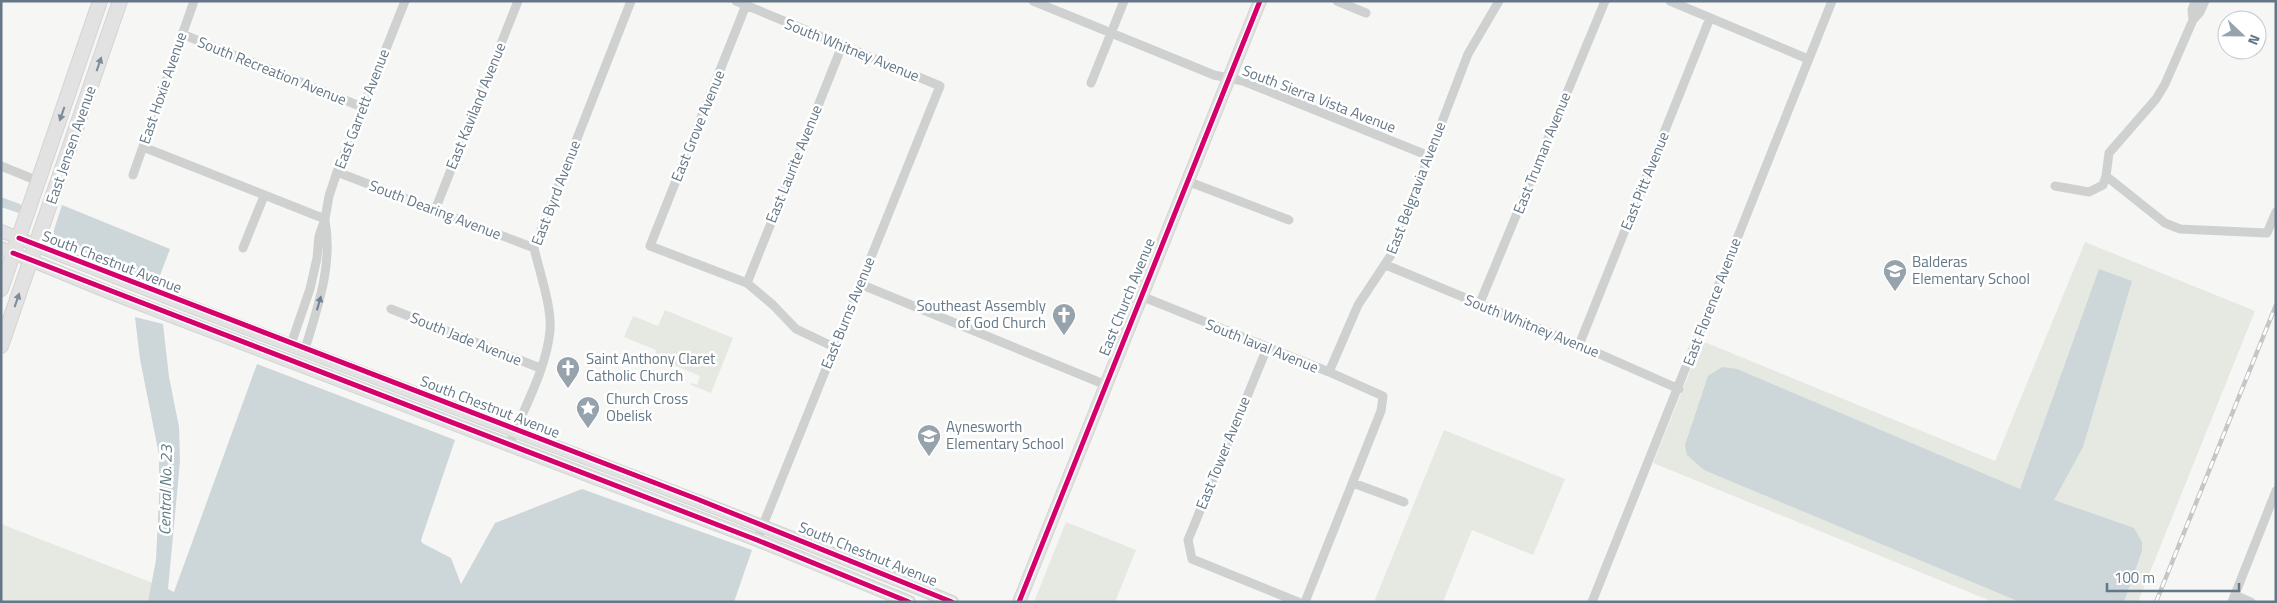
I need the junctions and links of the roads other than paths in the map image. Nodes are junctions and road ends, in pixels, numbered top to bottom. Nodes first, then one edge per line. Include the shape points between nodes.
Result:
1 (100, 1) edge
2 (120, 1) edge
3 (194, 1) edge
4 (404, 1) edge
5 (518, 1) edge
6 (631, 1) edge
7 (736, 1) edge
8 (1033, 1) edge
9 (1124, 1) edge
10 (1260, 1) edge
11 (1337, 1) edge
12 (1499, 1) edge
13 (1605, 1) edge
14 (1670, 1) edge
15 (1832, 1) edge
16 (2195, 1) edge
17 (2204, 1) edge
18 (746, 6) junction
19 (1366, 14) dead end
20 (1710, 18) junction
21 (2193, 20) junction
22 (1111, 33) junction
23 (182, 34) junction
24 (842, 46) junction
25 (1808, 59) junction
26 (1229, 78) junction
27 (1091, 83) dead end
28 (940, 86) joint
29 (362, 107) junction
30 (143, 146) junction
31 (1429, 156) junction
32 (1, 166) edge
33 (336, 172) junction
34 (133, 175) dead end
35 (2106, 176) junction
36 (38, 181) junction
37 (1187, 181) junction
38 (2055, 186) dead end
39 (264, 196) junction
40 (435, 210) junction
41 (2276, 212) edge
42 (326, 220) junction
43 (1288, 220) dead end
44 (1, 231) edge
45 (19, 238) junction
46 (36, 245) junction
47 (243, 248) dead end
48 (534, 248) junction
49 (7, 251) edge
50 (31, 260) junction
51 (1386, 265) junction
52 (747, 283) junction
53 (860, 284) junction
54 (1, 289) edge
55 (1141, 296) junction
56 (1480, 305) junction
57 (391, 309) dead end
58 (291, 344) junction
59 (1579, 345) junction
60 (1, 346) edge
61 (834, 347) junction
62 (1267, 348) junction
63 (305, 349) junction
64 (540, 368) junction
65 (1329, 372) junction
66 (1106, 385) junction
67 (1678, 389) junction
68 (515, 430) junction
69 (509, 445) junction
70 (1353, 483) junction
71 (2276, 491) edge
72 (1404, 502) dead end
73 (762, 525) junction
74 (757, 540) junction
75 (2233, 598) edge
76 (909, 602) edge
77 (952, 602) edge
78 (1019, 602) edge
79 (1298, 602) edge
80 (1305, 602) edge
81 (1592, 602) edge
82 (2251, 602) edge

1 -> 36 main road, East Jensen Avenue
46 -> 2 main road, East Jensen Avenue
3 - 23 street, East Hoxie Avenue
4 - 29 street, East Garrett Avenue
5 - 40 street, East Kaviland Avenue
6 - 48 street, East Byrd Avenue
7 - 18 street, South Whitney Avenue
8 - 22 street, South Sierra Vista Avenue
9 - 22 street
10 - 26 main road, East Church Avenue
11 - 19 street
12 - 31 street, East Belgravia Avenue via 1468,54
13 - 56 street, East Truman Avenue
14 - 20 street
15 - 25 street, East Florence Avenue
16 - 21 street
17 - 21 street
18 - 24 street, South Whitney Avenue
18 - 52 street, East Grove Avenue via 650,246
20 - 25 street
20 - 59 street, East Pitt Avenue
21 - 35 street via 2165,84 2109,153
22 - 26 street, South Sierra Vista Avenue via 1214,75
22 - 27 street
23 - 29 street, South Recreation Avenue
23 - 30 street, East Hoxie Avenue
24 - 28 street, South Whitney Avenue
24 - 52 street, East Laurite Avenue
25 - 67 street, East Florence Avenue
26 - 31 street, South Sierra Vista Avenue
26 - 37 main road, East Church Avenue
28 - 53 street, East Burns Avenue
29 - 33 street, East Garrett Avenue
30 - 34 street, East Hoxie Avenue
30 - 39 street
31 - 51 street, East Belgravia Avenue
32 - 36 street
33 - 40 street, South Dearing Avenue
33 - 42 street, East Garrett Avenue
35 - 38 street via 2104,185 2089,192
35 - 41 street via 2164,223 2180,229 2267,232
36 - 45 main road, East Jensen Avenue
37 - 43 street
37 - 55 main road, East Church Avenue
39 - 42 street
39 - 47 street
40 - 48 street, South Dearing Avenue
42 - 58 street, East Garrett Avenue via 319,236 310,289
63 -> 42 street, East Garrett Avenue via 326,272
44 - 45 main road, South Chestnut Avenue
45 - 46 main road, South Chestnut Avenue
45 - 49 main road, East Jensen Avenue
46 - 50 main road, East Jensen Avenue
46 - 58 main road, South Chestnut Avenue
48 - 64 street, East Byrd Avenue via 550,328
49 - 50 main road, South Chestnut Avenue
49 - 54 main road, East Jensen Avenue
60 -> 50 main road, East Jensen Avenue
50 - 69 main road, South Chestnut Avenue
51 - 56 street, South Whitney Avenue
51 - 65 street, East Belgravia Avenue via 1358,305
52 - 61 street via 796,329
53 - 61 street, East Burns Avenue
53 - 66 street
55 - 62 street, South laval Avenue
55 - 66 main road, East Church Avenue
56 - 59 street, South Whitney Avenue
57 - 64 street, South Jade Avenue
58 - 63 main road, South Chestnut Avenue
59 - 67 street, South Whitney Avenue
61 - 73 street, East Burns Avenue
62 - 65 street, South laval Avenue
62 - 79 street, East Tower Avenue via 1188,540 1192,559
63 - 68 main road, South Chestnut Avenue
64 - 68 street, East Byrd Avenue
65 - 70 street, South laval Avenue via 1383,396 1381,411
66 - 78 main road, East Church Avenue
67 - 81 street, East Florence Avenue
68 - 69 street, East Byrd Avenue
68 - 73 main road, South Chestnut Avenue
69 - 74 main road, South Chestnut Avenue
70 - 72 street
70 - 80 street
71 - 75 street
73 - 74 street, East Burns Avenue
73 - 77 main road, South Chestnut Avenue
74 - 76 main road, South Chestnut Avenue
75 - 82 street

